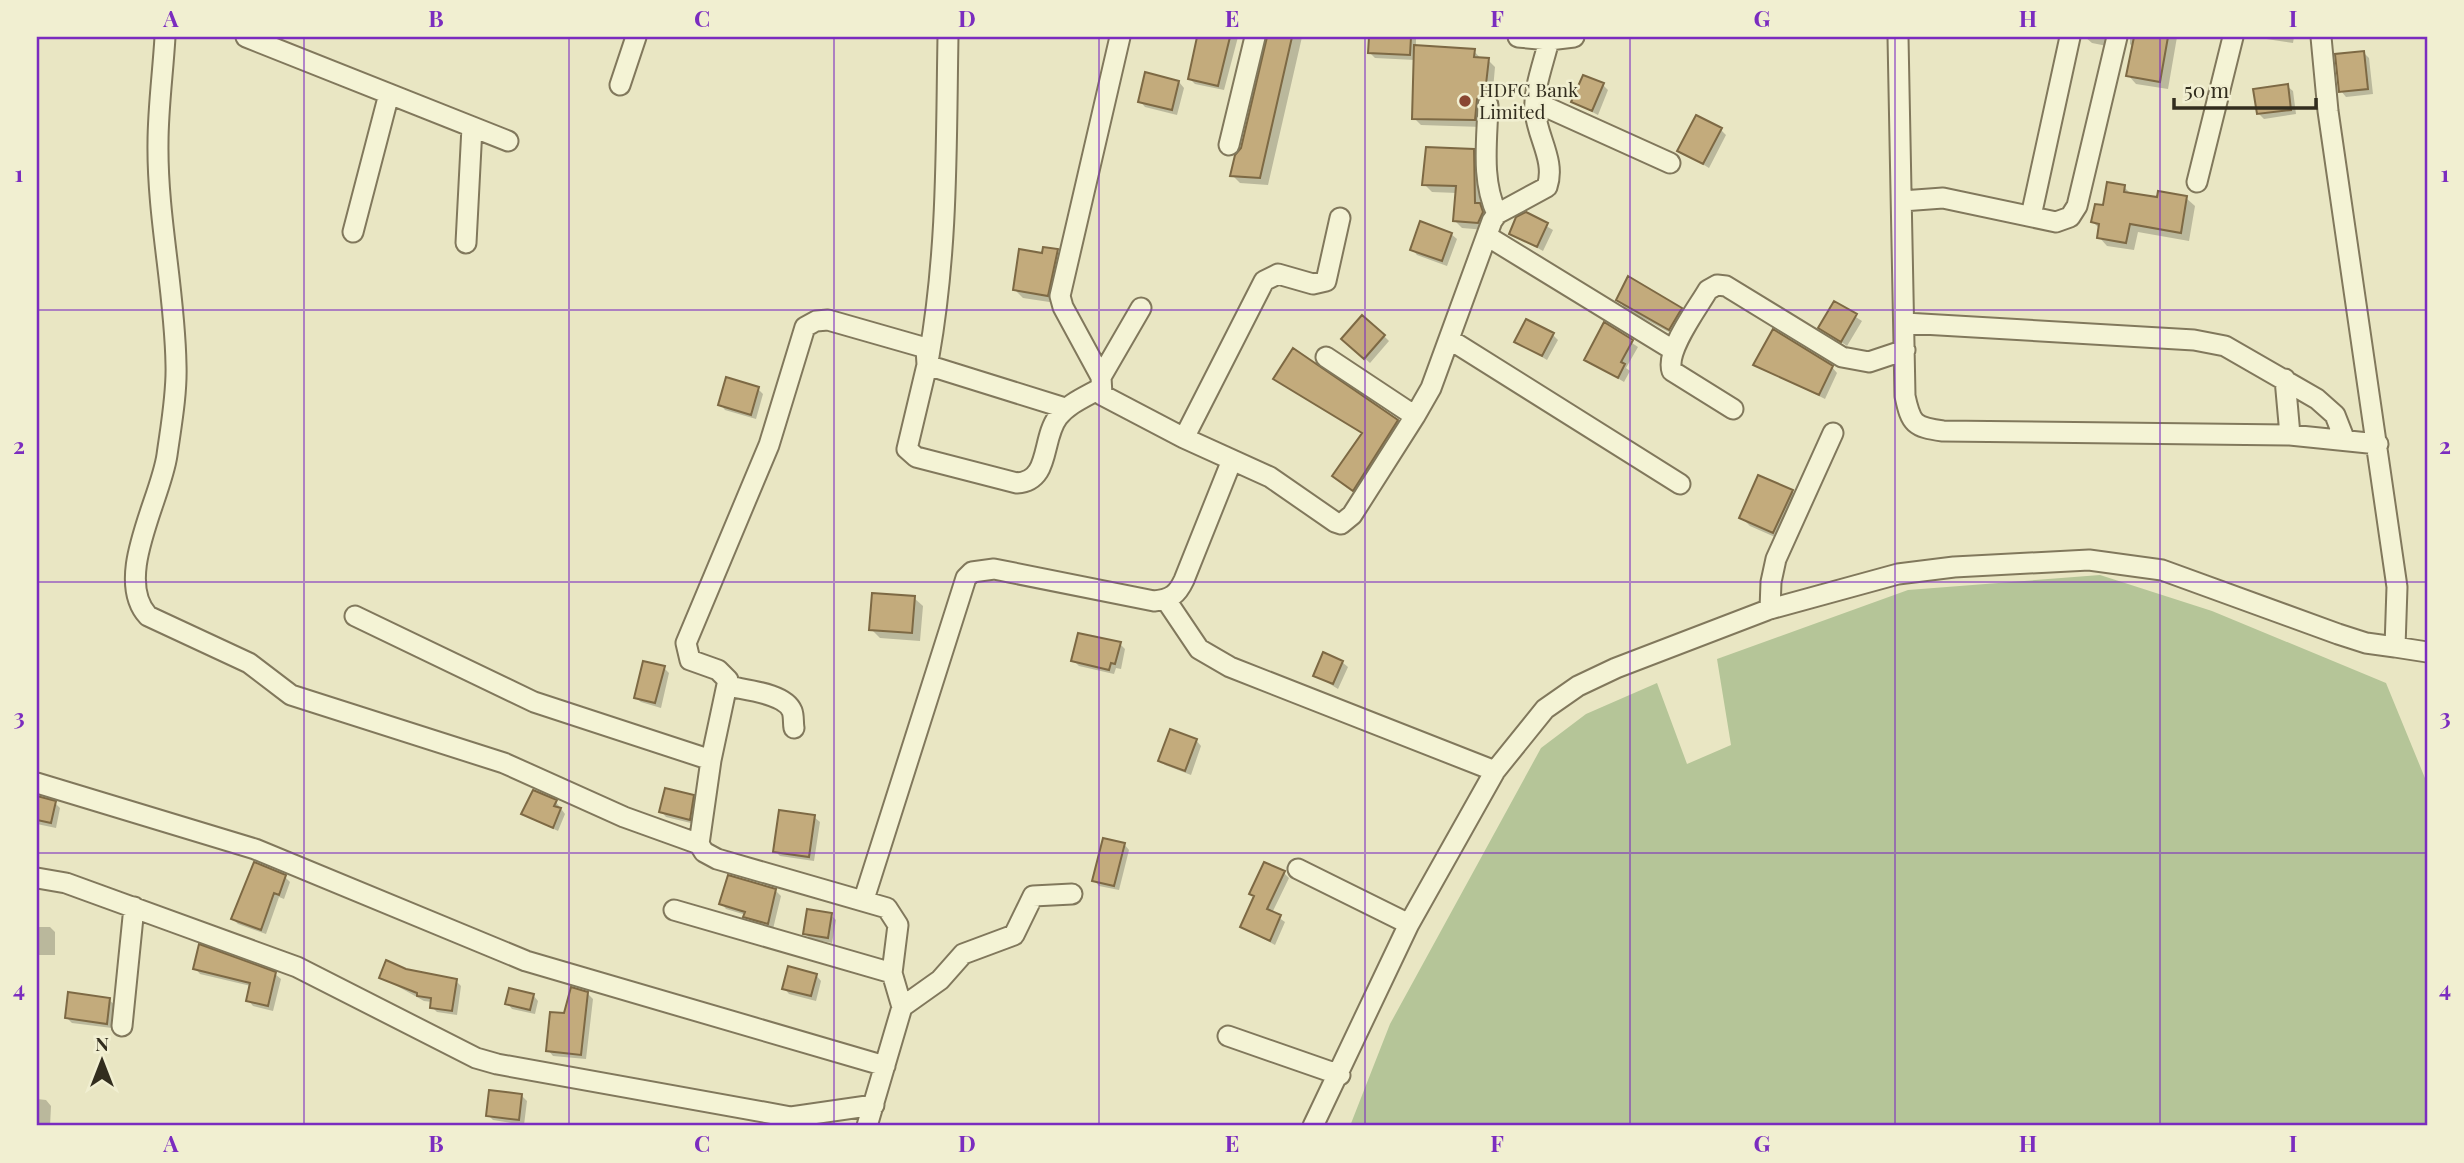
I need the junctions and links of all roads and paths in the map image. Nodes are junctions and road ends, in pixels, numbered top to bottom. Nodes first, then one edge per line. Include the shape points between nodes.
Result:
1 (165, 37) edge
2 (246, 37) edge
3 (636, 37) edge
4 (948, 37) edge
5 (1120, 37) edge
6 (1255, 37) edge
7 (1518, 37) edge
8 (1574, 37) edge
9 (1898, 37) edge
10 (2070, 37) edge
11 (2117, 37) edge
12 (2233, 37) edge
13 (2321, 37) edge
14 (1549, 40) junction
15 (620, 85) dead end
16 (389, 94) junction
17 (1535, 102) junction
18 (1488, 106) dead end
19 (472, 127) junction
20 (508, 141) dead end
21 (1229, 145) dead end
22 (1670, 163) dead end
23 (2197, 183) dead end
24 (1902, 201) junction
25 (1497, 214) junction
26 (2031, 216) junction
27 (1340, 218) dead end
28 (353, 232) dead end
29 (1487, 236) junction
30 (466, 243) dead end
31 (1141, 308) dead end
32 (1905, 323) junction
33 (1449, 339) junction
34 (1673, 350) junction
35 (1905, 350) junction
36 (1326, 357) dead end
37 (928, 360) junction
38 (2285, 379) junction
39 (1100, 383) junction
40 (1065, 408) junction
41 (1733, 410) dead end
42 (1415, 416) junction
43 (1833, 433) dead end
44 (2290, 435) junction
45 (1184, 438) junction
46 (2344, 438) junction
47 (2378, 444) junction
48 (1232, 460) junction
49 (1680, 484) dead end
50 (1166, 600) junction
51 (1770, 609) junction
52 (355, 617) dead end
53 (2395, 647) junction
54 (2427, 652) edge
55 (728, 686) junction
56 (793, 728) dead end
57 (711, 760) junction
58 (1495, 771) junction
59 (37, 783) edge
60 (699, 844) junction
61 (1298, 869) dead end
62 (37, 878) edge
63 (1072, 894) dead end
64 (864, 899) junction
65 (134, 907) junction
66 (674, 910) dead end
67 (1409, 924) junction
68 (892, 974) junction
69 (902, 1007) junction
70 (122, 1026) dead end
71 (1228, 1036) dead end
72 (885, 1066) junction
73 (1340, 1075) junction
74 (874, 1105) junction
75 (867, 1126) edge
76 (1313, 1126) edge

1 - 60 street via 158,143 163,246 177,367 167,458 134,584 141,608 148,616 249,663 292,695 504,763
2 - 16 street
3 - 15 street
4 - 37 street via 945,240
5 - 39 street via 1060,296
6 - 21 street
7 - 14 street
8 - 14 street
9 - 24 street
10 - 26 street
11 - 26 street via 2077,206 2070,217 2056,222
12 - 23 street
13 - 47 street
14 - 17 street
16 - 19 street
16 - 28 street
17 - 22 street
17 - 25 street via 1550,166 1547,187
18 - 25 street via 1486,180
19 - 20 street
19 - 30 street
24 - 26 street via 1943,198
24 - 32 street
25 - 29 street
27 - 45 street via 1326,281 1313,284 1278,274 1264,281
29 - 33 street
29 - 34 street
31 - 39 street
32 - 35 street
32 - 38 street via 2194,340 2225,346
33 - 42 street
33 - 49 street
34 - 35 street via 1708,290 1717,285 1726,286 1842,357 1869,362
34 - 41 street via 1672,371
35 - 44 street via 1905,396 1910,418 1920,428
36 - 42 street
37 - 40 street
37 - 40 street via 907,442 907,449 916,457 1028,482 1040,471 1048,435
37 - 55 street via 926,348 917,344 828,320 805,327 769,445 686,643 690,660 725,674
38 - 44 street
38 - 46 street via 2318,398 2335,415
39 - 40 street
39 - 45 street via 1109,401
42 - 48 street via 1352,515 1341,524 1270,477
43 - 51 street via 1776,559
44 - 46 street
45 - 48 street
46 - 47 street
47 - 53 street via 2397,587
48 - 50 street via 1184,580 1177,594
50 - 58 street via 1199,649 1230,667
50 - 64 street via 994,569 972,572 965,578
51 - 53 street via 1898,574 2089,560 2162,570 2338,634
51 - 58 street via 1578,686 1545,709
52 - 57 street via 534,702
53 - 54 street
55 - 56 street via 778,699 792,711
55 - 57 street
57 - 60 street
58 - 67 street
59 - 72 street via 255,849 526,961
60 - 64 street via 717,859
61 - 67 street
62 - 65 street via 66,883
63 - 69 street via 1033,896 1014,935 963,954 940,980
64 - 68 street via 895,916 898,936
65 - 70 street
65 - 74 street via 297,967 476,1058 497,1064 791,1116
66 - 68 street
67 - 73 street
68 - 69 street
69 - 72 street
71 - 73 street
72 - 74 street
73 - 76 street
74 - 75 street

